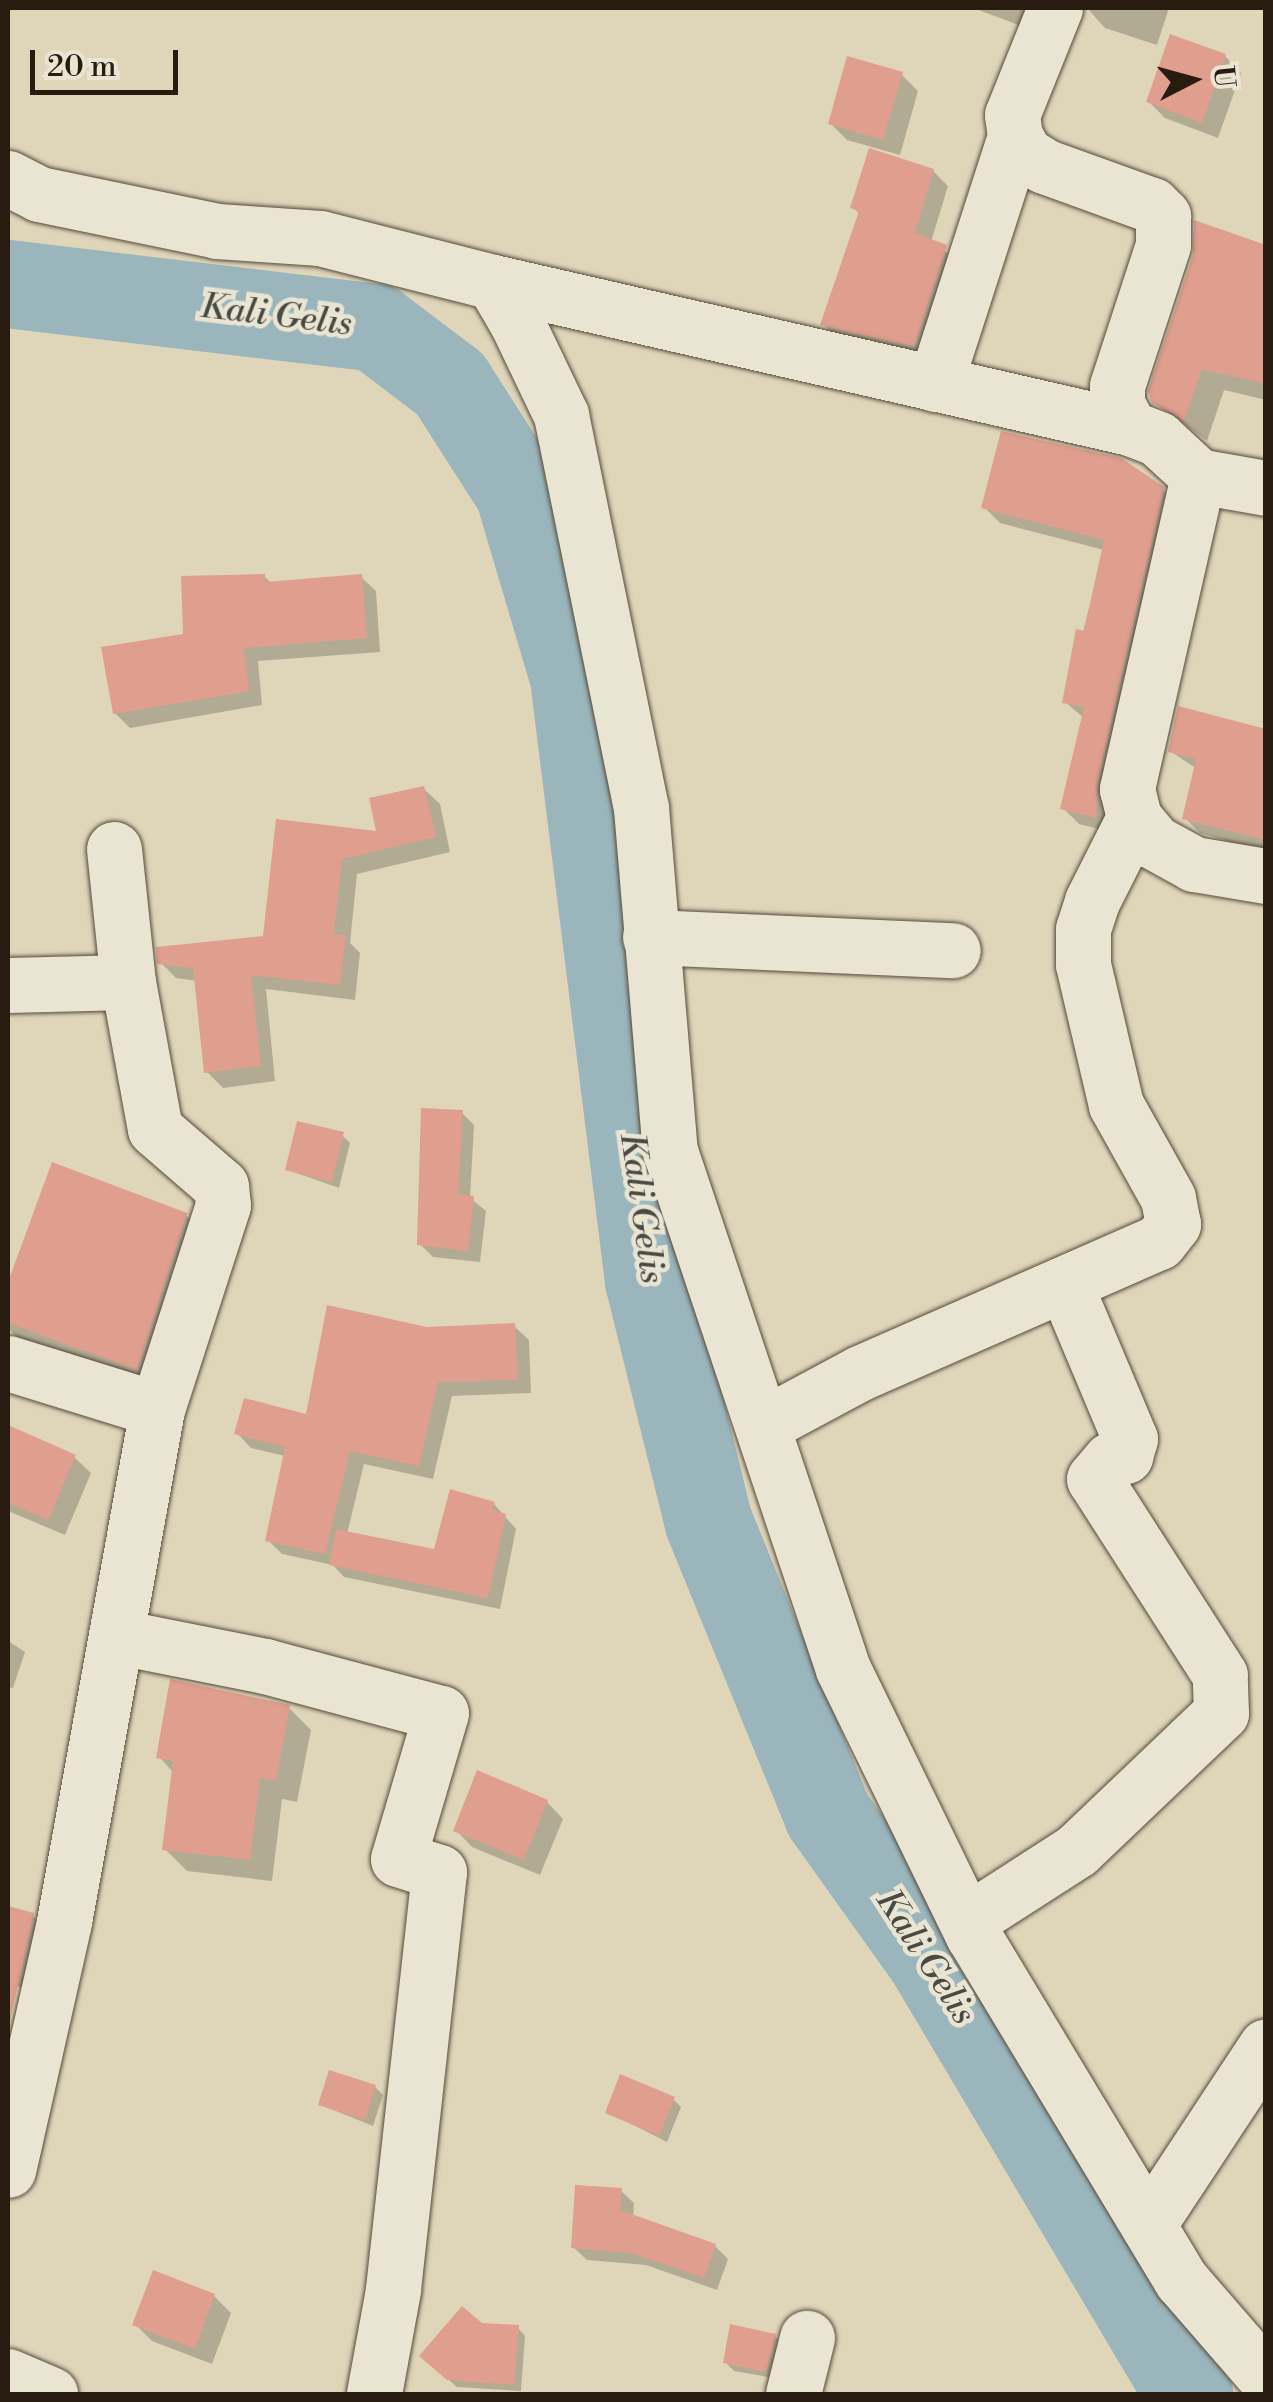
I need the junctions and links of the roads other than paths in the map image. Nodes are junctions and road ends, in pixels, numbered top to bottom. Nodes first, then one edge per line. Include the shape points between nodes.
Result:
1 (1055, 8) edge
2 (1015, 136) junction
3 (8, 178) edge
4 (493, 282) junction
5 (935, 384) junction
6 (1130, 428) junction
7 (1198, 476) junction
8 (1266, 488) edge
9 (1134, 818) junction
10 (114, 850) dead end
11 (1266, 876) edge
12 (650, 937) junction
13 (953, 950) dead end
14 (128, 982) junction
15 (8, 985) edge
16 (1065, 1284) junction
17 (8, 1362) edge
18 (156, 1409) junction
19 (763, 1425) junction
20 (118, 1637) junction
21 (1243, 1683) edge
22 (967, 1921) junction
23 (1266, 2046) edge
24 (8, 2170) edge
25 (1148, 2225) junction
26 (807, 2338) dead end
27 (8, 2376) edge
28 (1266, 2378) edge
29 (50, 2394) edge
30 (374, 2394) edge
31 (793, 2394) edge

1 - 2 street via 1015,104
2 - 5 street
2 - 6 street via 1025,154 1044,166 1152,205 1162,216 1163,245 1117,386 1120,416
3 - 4 street via 39,194 217,231 320,238
4 - 5 street
4 - 12 street via 561,415 641,808
5 - 6 street
6 - 7 street via 1158,439
7 - 8 street
7 - 9 street via 1127,788
9 - 11 street via 1154,842 1194,864
9 - 16 street via 1082,928 1083,964 1116,1105 1168,1198 1173,1224 1159,1242
10 - 14 street
12 - 13 street
12 - 19 street via 670,1151
14 - 15 street
14 - 18 street via 155,1129 221,1186 223,1206
16 - 19 street via 860,1373
16 - 21 street via 1130,1439 1125,1456 1110,1460 1094,1479
17 - 18 street
18 - 20 street
19 - 22 street via 843,1669
20 - 24 street
20 - 30 street via 441,1713 398,1859 439,1872 393,2290
21 - 22 street via 1221,1713 1077,1850
22 - 25 street
23 - 25 street
25 - 28 street via 1182,2281
26 - 31 street
27 - 29 street

